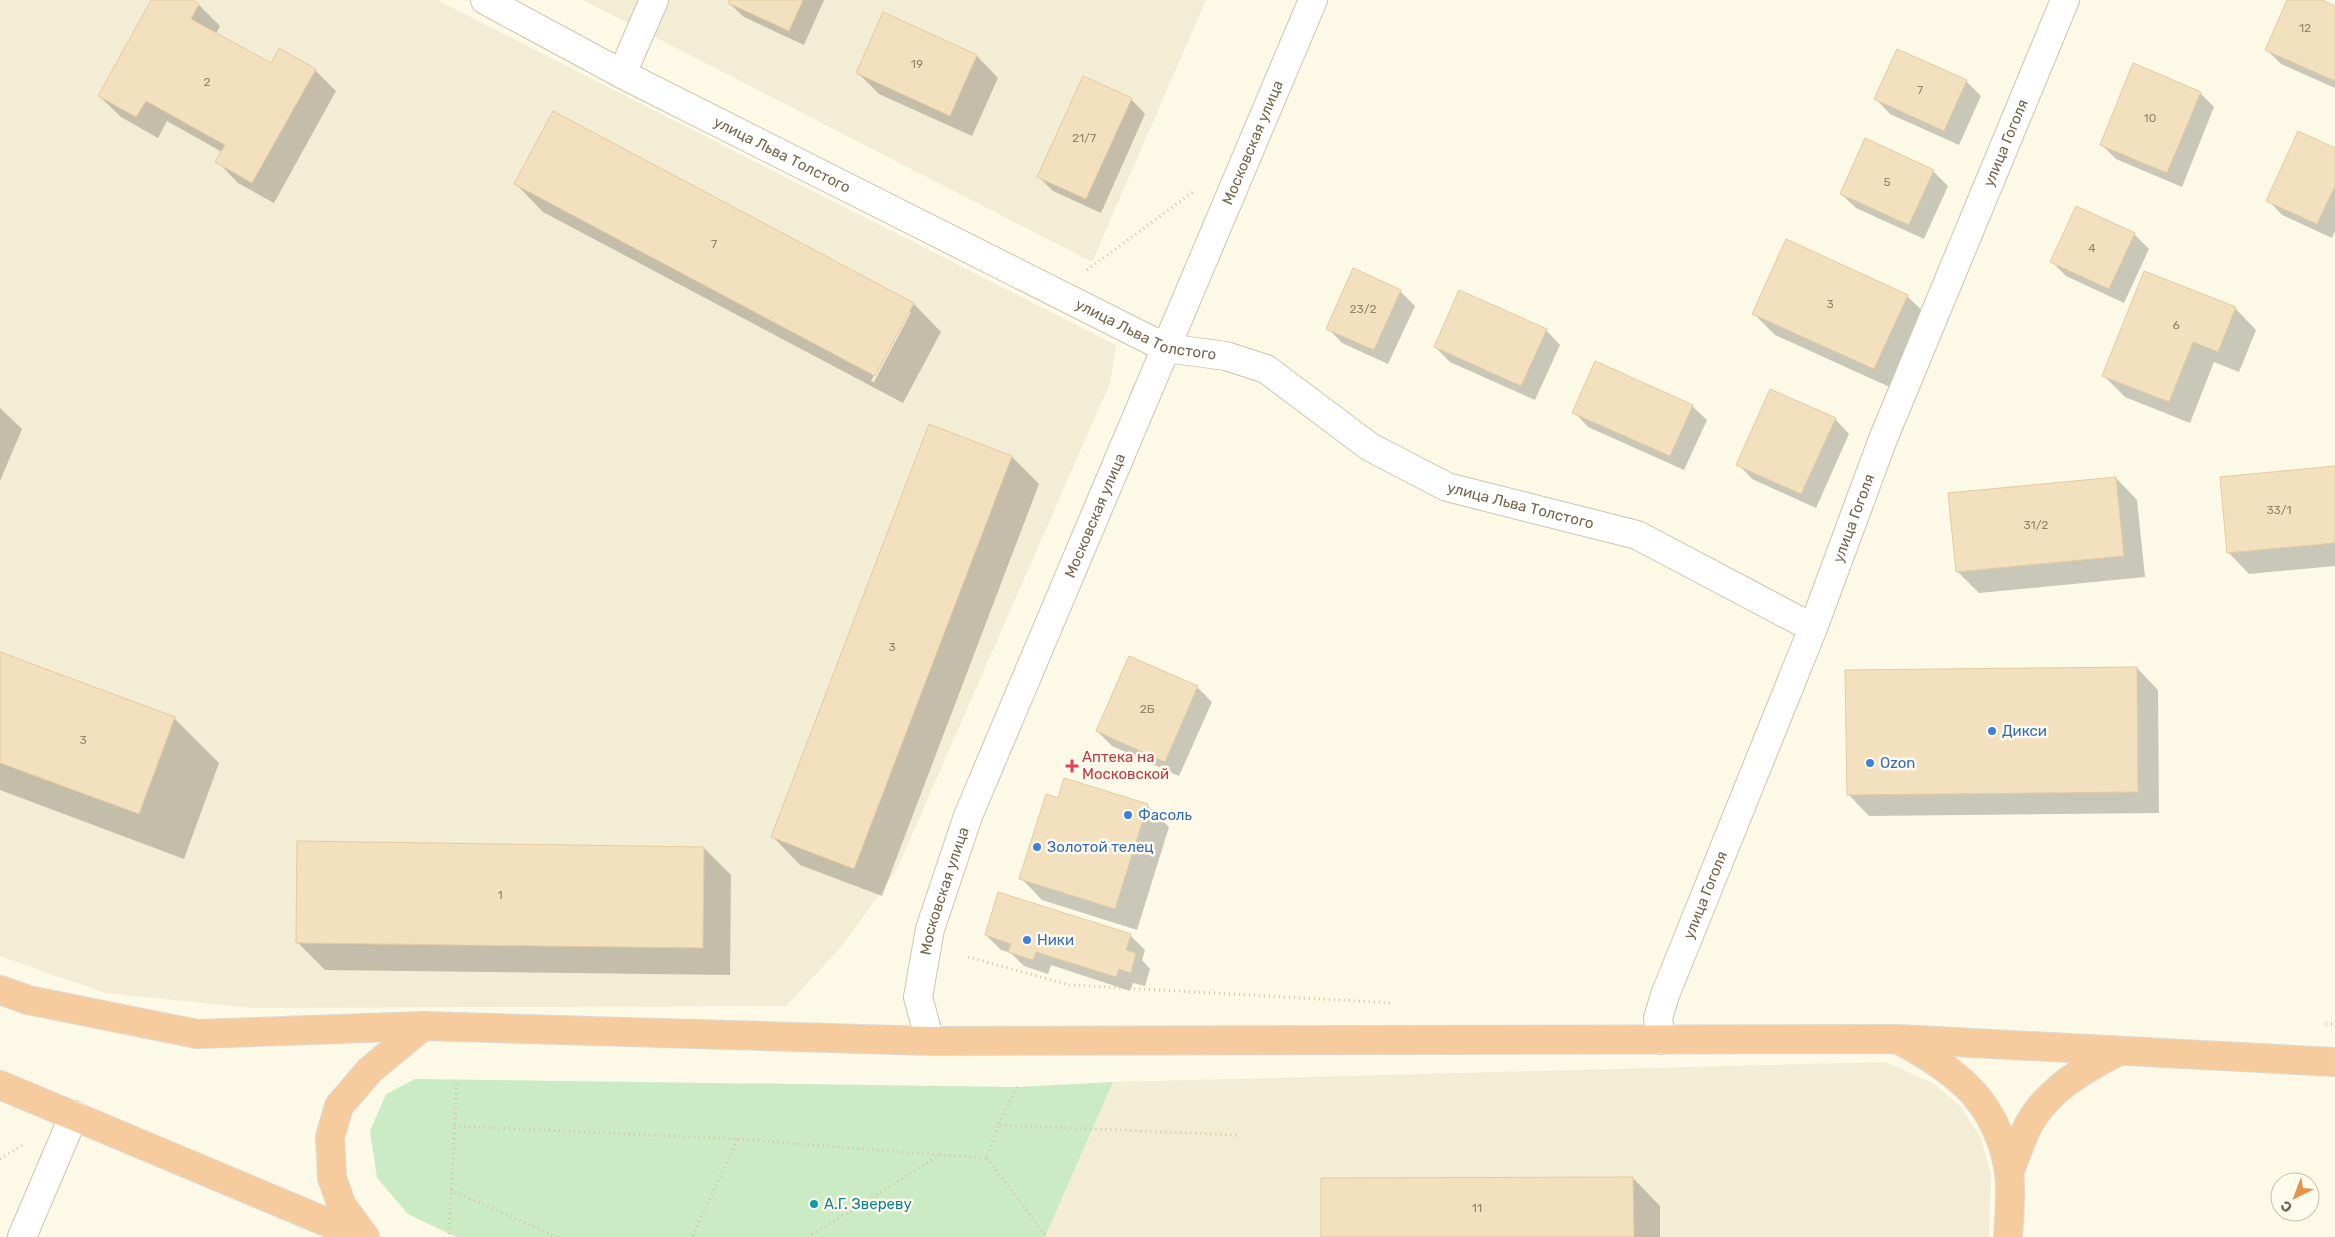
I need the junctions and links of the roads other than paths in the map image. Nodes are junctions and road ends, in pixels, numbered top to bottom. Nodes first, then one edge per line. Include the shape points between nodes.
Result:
1 (485, 0) edge
2 (654, 0) edge
3 (1313, 0) edge
4 (2065, 0) edge
5 (622, 74) junction
6 (1166, 348) junction
7 (1813, 628) junction
8 (0, 990) edge
9 (423, 1026) junction
10 (1898, 1039) junction
11 (1662, 1040) junction
12 (930, 1041) junction
13 (2118, 1051) junction
14 (2335, 1062) edge
15 (0, 1086) edge
16 (74, 1115) junction
17 (2009, 1173) junction
18 (22, 1237) edge
19 (362, 1237) edge
20 (366, 1237) edge
21 (2008, 1237) edge

1 - 5 street, улица Льва Толстого
2 - 5 street
3 - 6 street, Московская улица
4 - 7 street, улица Гоголя via 1882,438
5 - 6 street, улица Льва Толстого
6 - 7 street, улица Льва Толстого via 1226,356 1266,369 1370,447 1447,487 1637,535
6 - 12 street, Московская улица via 968,816 933,920 918,997
7 - 11 street, улица Гоголя via 1665,995 1658,1018
8 - 9 highway via 28,1000 198,1034
9 - 12 highway
9 - 20 highway via 370,1070 339,1106 330,1137 332,1178 342,1206
10 - 11 highway
10 - 13 highway
10 - 17 highway via 1938,1061 1985,1105 1998,1132
11 - 12 highway
13 - 14 highway
13 - 17 highway via 2076,1075 2045,1103 2027,1128
15 - 16 highway
16 - 18 street
16 - 19 highway
17 - 21 highway

